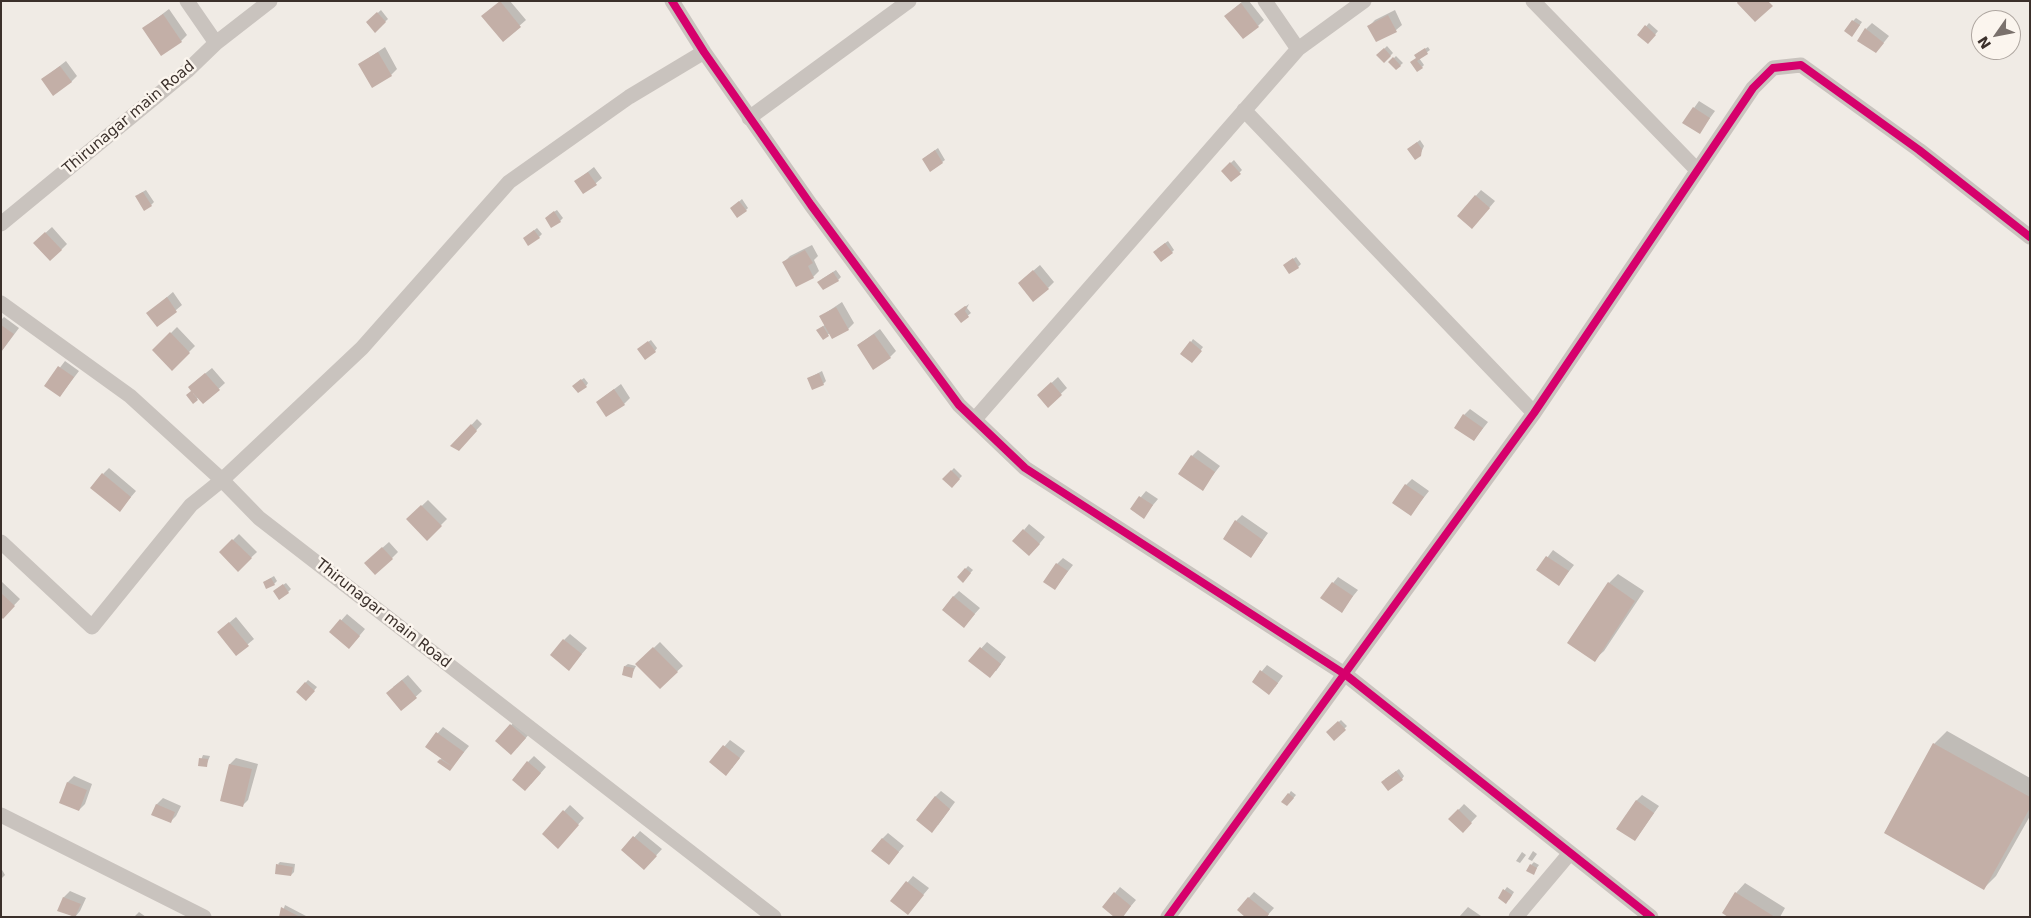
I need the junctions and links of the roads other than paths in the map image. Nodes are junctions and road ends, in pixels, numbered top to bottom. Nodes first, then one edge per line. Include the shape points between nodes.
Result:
1 (187, 1) edge
2 (270, 1) edge
3 (672, 1) edge
4 (909, 1) edge
5 (1265, 1) edge
6 (1364, 1) edge
7 (1533, 1) edge
8 (216, 43) junction
9 (1298, 49) junction
10 (704, 52) junction
11 (1244, 110) junction
12 (749, 118) junction
13 (1698, 170) junction
14 (1, 224) edge
15 (2030, 237) edge
16 (1, 302) edge
17 (1534, 413) junction
18 (975, 419) junction
19 (222, 480) junction
20 (1, 542) edge
21 (1346, 674) junction
22 (1, 815) edge
23 (1570, 853) junction
24 (204, 917) edge
25 (774, 917) edge
26 (1168, 917) edge
27 (1516, 917) edge
28 (1651, 917) edge

1 - 8 street
2 - 8 street, Thirunagar main Road
3 - 10 street
4 - 12 street
5 - 9 street
6 - 9 street
7 - 13 street
8 - 14 street, Thirunagar main Road via 187,71
9 - 11 street
10 - 12 street
10 - 19 street via 629,97 508,182 362,348
11 - 17 street
11 - 18 street
12 - 18 street via 953,397
13 - 15 street via 1753,88 1773,68 1801,65 1919,150
13 - 17 street
16 - 19 street, Thirunagar main Road via 130,396
17 - 21 street
18 - 21 street via 1025,468
19 - 20 street via 191,504 92,627
19 - 25 street, Thirunagar main Road via 259,518
21 - 23 street
21 - 26 street
22 - 24 street
23 - 27 street
23 - 28 street

